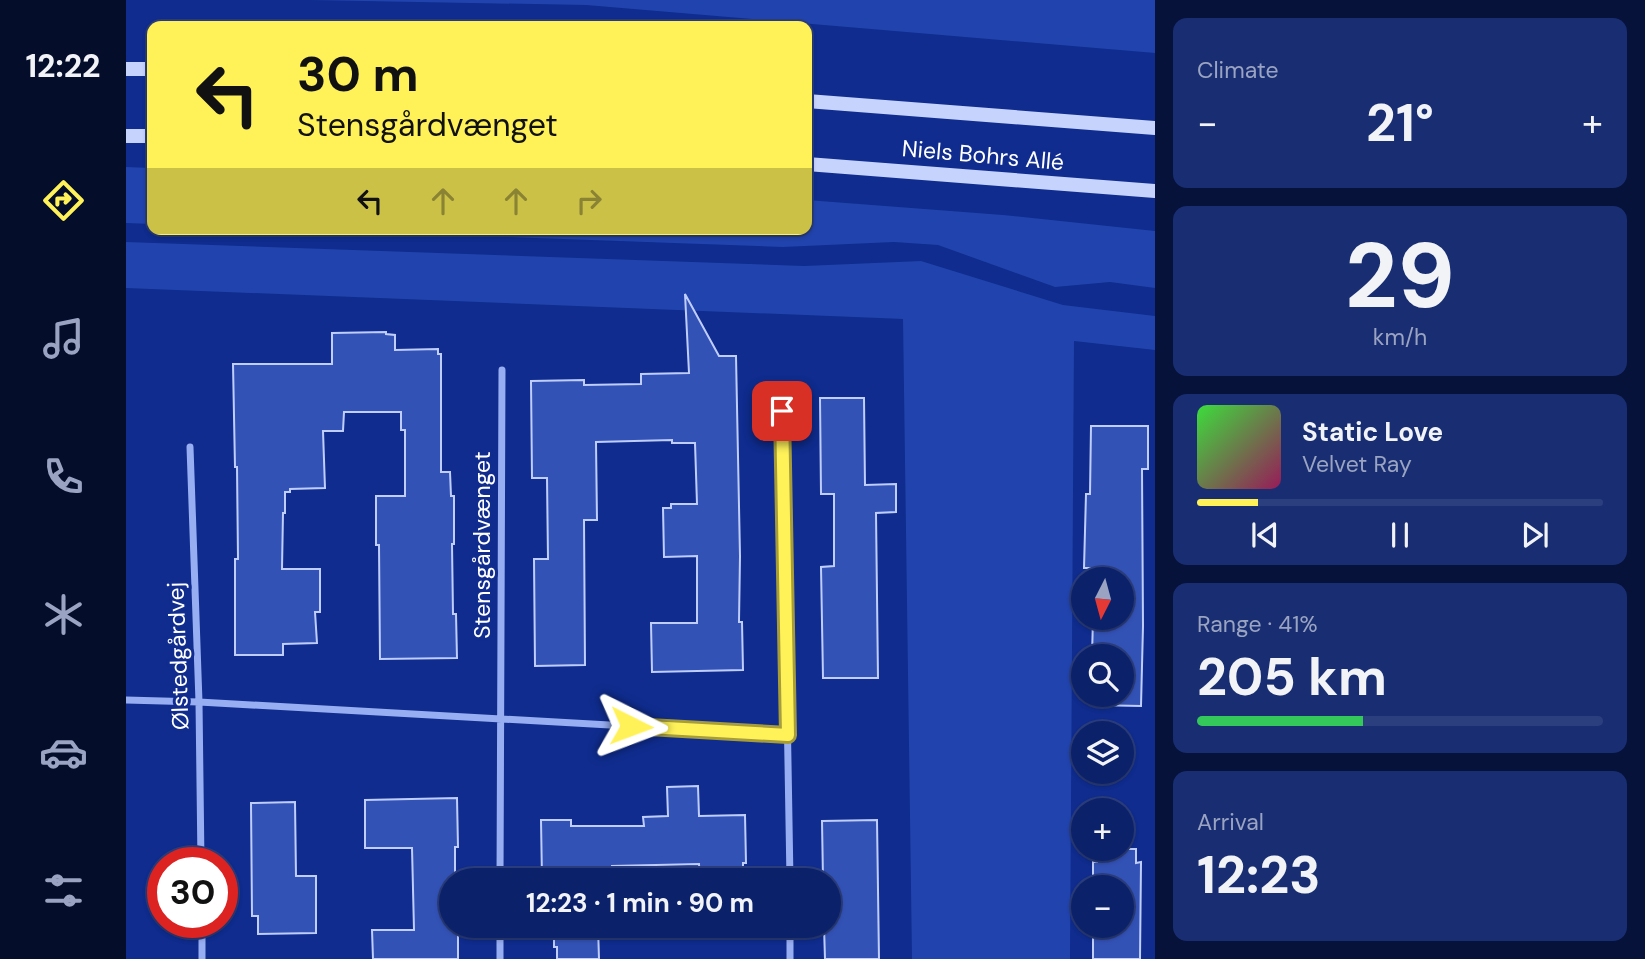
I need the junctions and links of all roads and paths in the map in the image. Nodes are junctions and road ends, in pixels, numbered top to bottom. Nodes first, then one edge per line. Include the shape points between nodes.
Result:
1 (126, 69) edge
2 (147, 69) edge
3 (812, 101) edge
4 (1155, 128) edge
5 (126, 136) edge
6 (147, 136) edge
7 (812, 163) edge
8 (1155, 191) edge
9 (502, 370) dead end
10 (782, 411) dead end
11 (190, 447) dead end
12 (126, 700) edge
13 (199, 702) junction
14 (500, 719) junction
15 (788, 735) junction
16 (201, 847) edge
17 (500, 868) edge
18 (790, 868) edge
19 (202, 938) edge
20 (500, 938) edge
21 (790, 938) edge
22 (202, 959) edge
23 (500, 959) edge
24 (790, 959) edge

1 - 2 street
3 - 4 street, Niels Bohrs Allé
5 - 6 street
7 - 8 street, Niels Bohrs Allé
9 - 14 street, Stensgårdvænget
10 - 15 street
11 - 13 street, Ølstedgårdvej
12 - 13 street
13 - 14 street
13 - 16 street, Ølstedgårdvej
14 - 15 street
14 - 17 street, Stensgårdvænget
15 - 18 street
19 - 22 street
20 - 23 street
21 - 24 street

